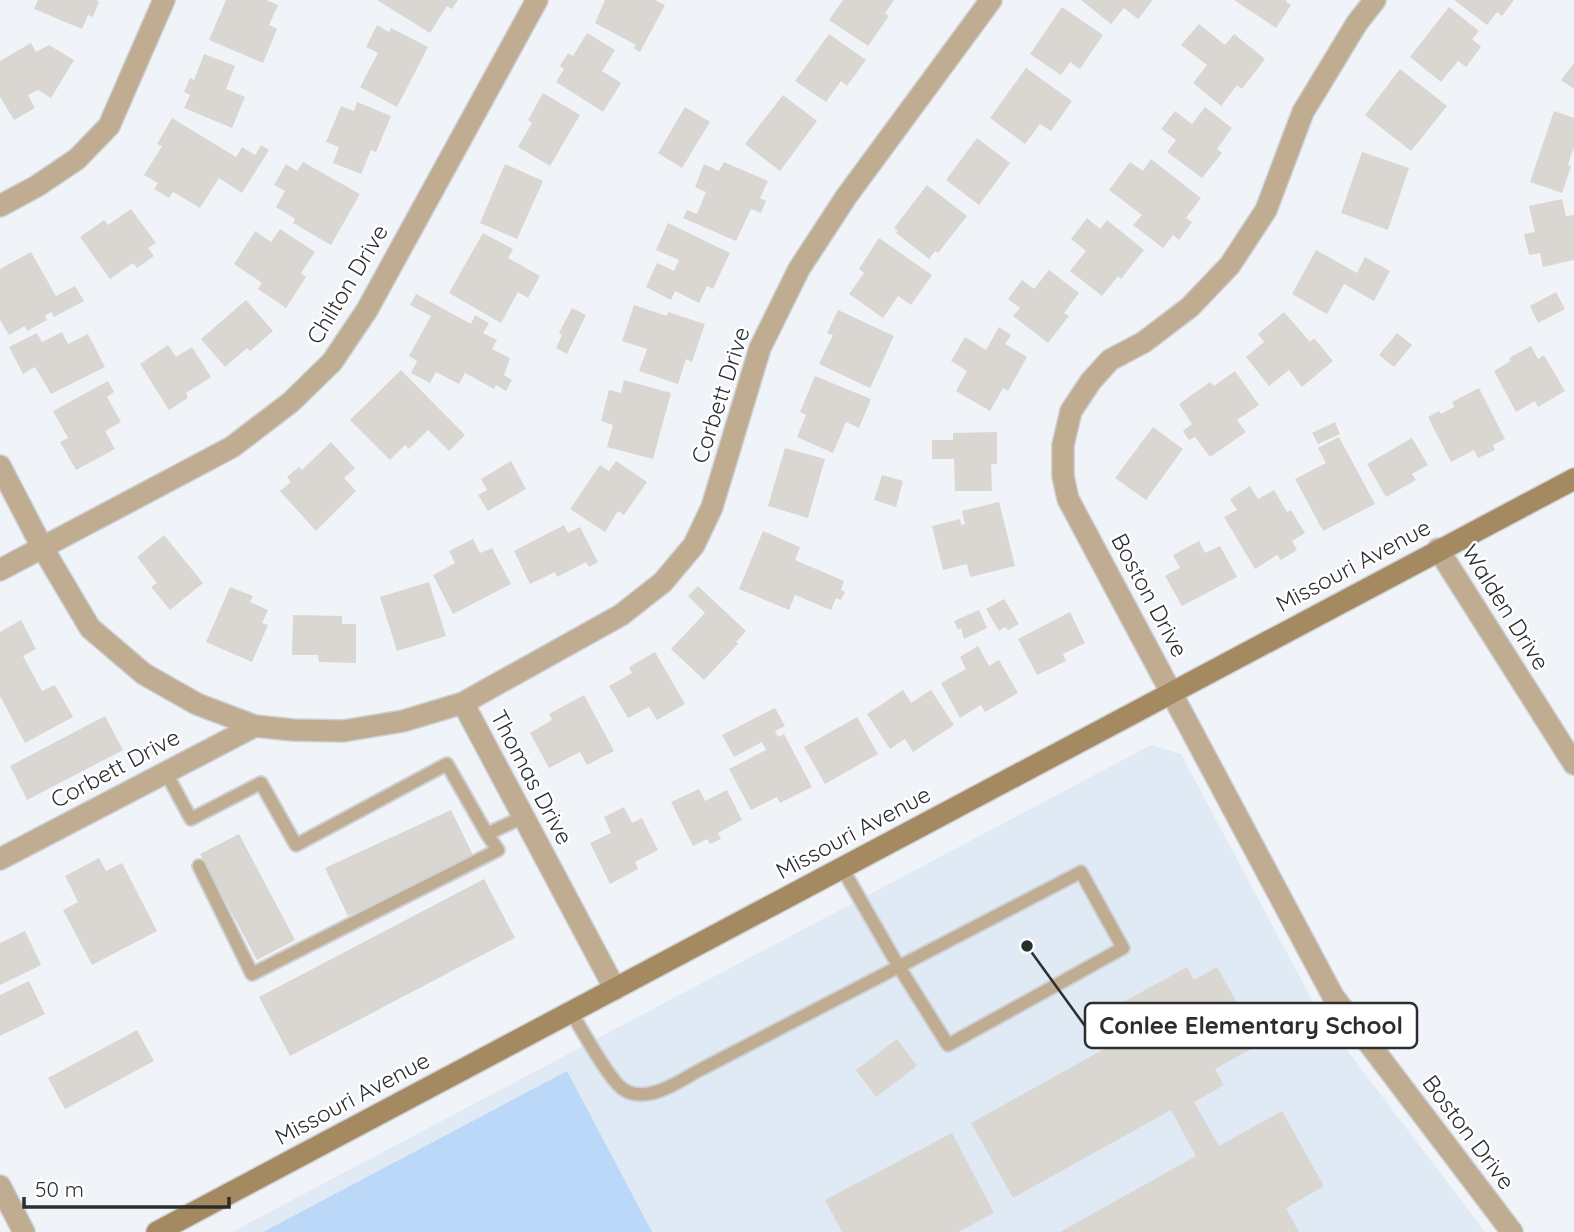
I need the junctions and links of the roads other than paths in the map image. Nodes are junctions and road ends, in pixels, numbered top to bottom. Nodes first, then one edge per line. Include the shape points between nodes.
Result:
1 (163, 0) edge
2 (537, 0) edge
3 (991, 0) edge
4 (1375, 0) edge
5 (0, 206) edge
6 (0, 467) edge
7 (1574, 479) edge
8 (42, 547) junction
9 (1438, 549) junction
10 (0, 570) edge
11 (1172, 692) junction
12 (463, 703) junction
13 (255, 726) junction
14 (1574, 764) edge
15 (165, 771) junction
16 (523, 817) junction
17 (487, 834) junction
18 (0, 859) edge
19 (199, 866) dead end
20 (842, 868) junction
21 (899, 967) junction
22 (615, 989) junction
23 (571, 1012) junction
24 (0, 1186) edge
25 (23, 1232) edge
26 (157, 1232) edge
27 (1512, 1232) edge

1 - 5 street via 109,126 77,159
2 - 8 street, Chilton Drive via 367,310 332,362 291,402 232,447
3 - 12 street, Corbett Drive via 846,197 799,269 760,348 712,507 694,545 663,582 621,615
4 - 11 street, Boston Drive via 1303,112 1266,210 1230,265 1190,307 1144,342 1110,360 1071,411 1063,445 1068,499
6 - 8 street, Thomas Drive
7 - 9 main road, Missouri Avenue
8 - 10 street, Chilton Drive
8 - 13 street, Thomas Drive via 90,628 144,674 197,704
9 - 11 main road, Missouri Avenue
9 - 14 street, Walden Drive
11 - 20 main road, Missouri Avenue
11 - 27 street, Boston Drive via 1333,996
12 - 13 street, Thomas Drive via 343,732
12 - 16 street, Thomas Drive
13 - 15 street, Corbett Drive
15 - 17 lane via 191,819 261,783 296,845 447,764
15 - 18 street, Corbett Drive
16 - 17 lane
16 - 22 street, Thomas Drive
17 - 19 lane via 498,850 252,974
20 - 21 lane
20 - 22 main road, Missouri Avenue
21 - 21 lane via 948,1045 1123,948 1081,872
21 - 23 lane via 670,1088 643,1095 623,1090
22 - 23 main road, Missouri Avenue
23 - 26 main road, Missouri Avenue
24 - 25 street

